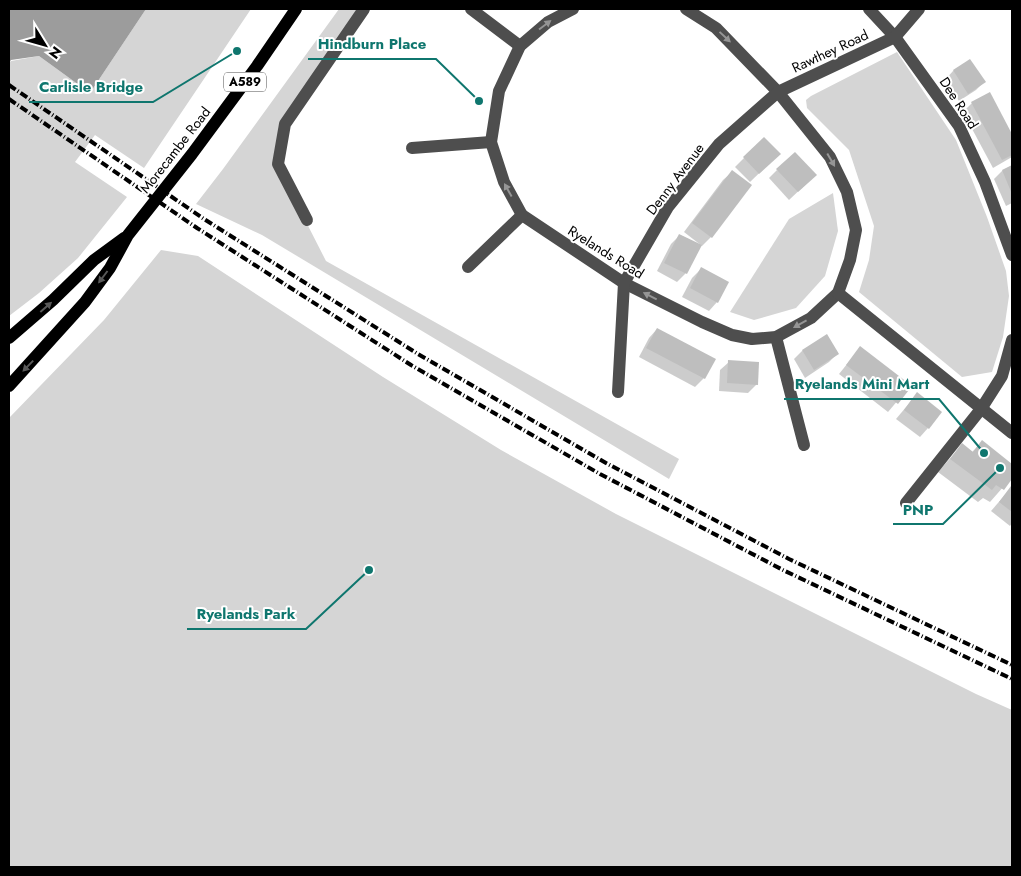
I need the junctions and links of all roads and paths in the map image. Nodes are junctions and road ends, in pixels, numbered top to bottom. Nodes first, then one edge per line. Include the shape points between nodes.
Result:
1 (296, 9) edge
2 (364, 9) edge
3 (471, 9) edge
4 (573, 9) edge
5 (686, 9) edge
6 (869, 9) edge
7 (919, 9) edge
8 (896, 37) junction
9 (520, 46) junction
10 (778, 92) junction
11 (491, 142) junction
12 (412, 148) dead end
13 (522, 215) junction
14 (307, 220) dead end
15 (128, 235) junction
16 (1012, 255) edge
17 (468, 267) dead end
18 (624, 283) junction
19 (838, 293) junction
20 (776, 337) junction
21 (9, 338) edge
22 (1012, 340) edge
23 (9, 386) edge
24 (618, 392) dead end
25 (981, 409) junction
26 (1012, 433) edge
27 (804, 445) dead end
28 (906, 503) dead end

1 - 15 main road, Morecambe Road / A589 via 198,146
2 - 14 street via 286,124 278,164
3 - 9 street
9 -> 4 street, Ryelands Road via 548,22
5 -> 10 street, Ryelands Road via 716,28
6 - 8 street, Dee Road
7 - 8 street
8 - 10 street, Rawthey Road
8 - 16 street, Dee Road via 959,126 985,182
9 - 11 street, Ryelands Road via 499,91
10 - 18 street, Denny Avenue via 720,144 668,207
10 -> 19 street, Ryelands Road via 830,157 847,192 856,230
11 - 12 street
13 -> 11 street, Ryelands Road via 504,182
13 - 17 street
13 - 18 street, Ryelands Road
21 -> 15 main road, Morecambe Road / A589 via 94,260
15 -> 23 main road, Morecambe Road / A589 via 110,268 85,302
20 -> 18 street, Ryelands Road via 752,339 732,335
18 - 24 street, Denny Avenue
19 -> 20 street, Ryelands Road via 810,318
19 - 25 street
20 - 27 street
22 - 25 street via 1002,376
25 - 26 street
25 - 28 street

